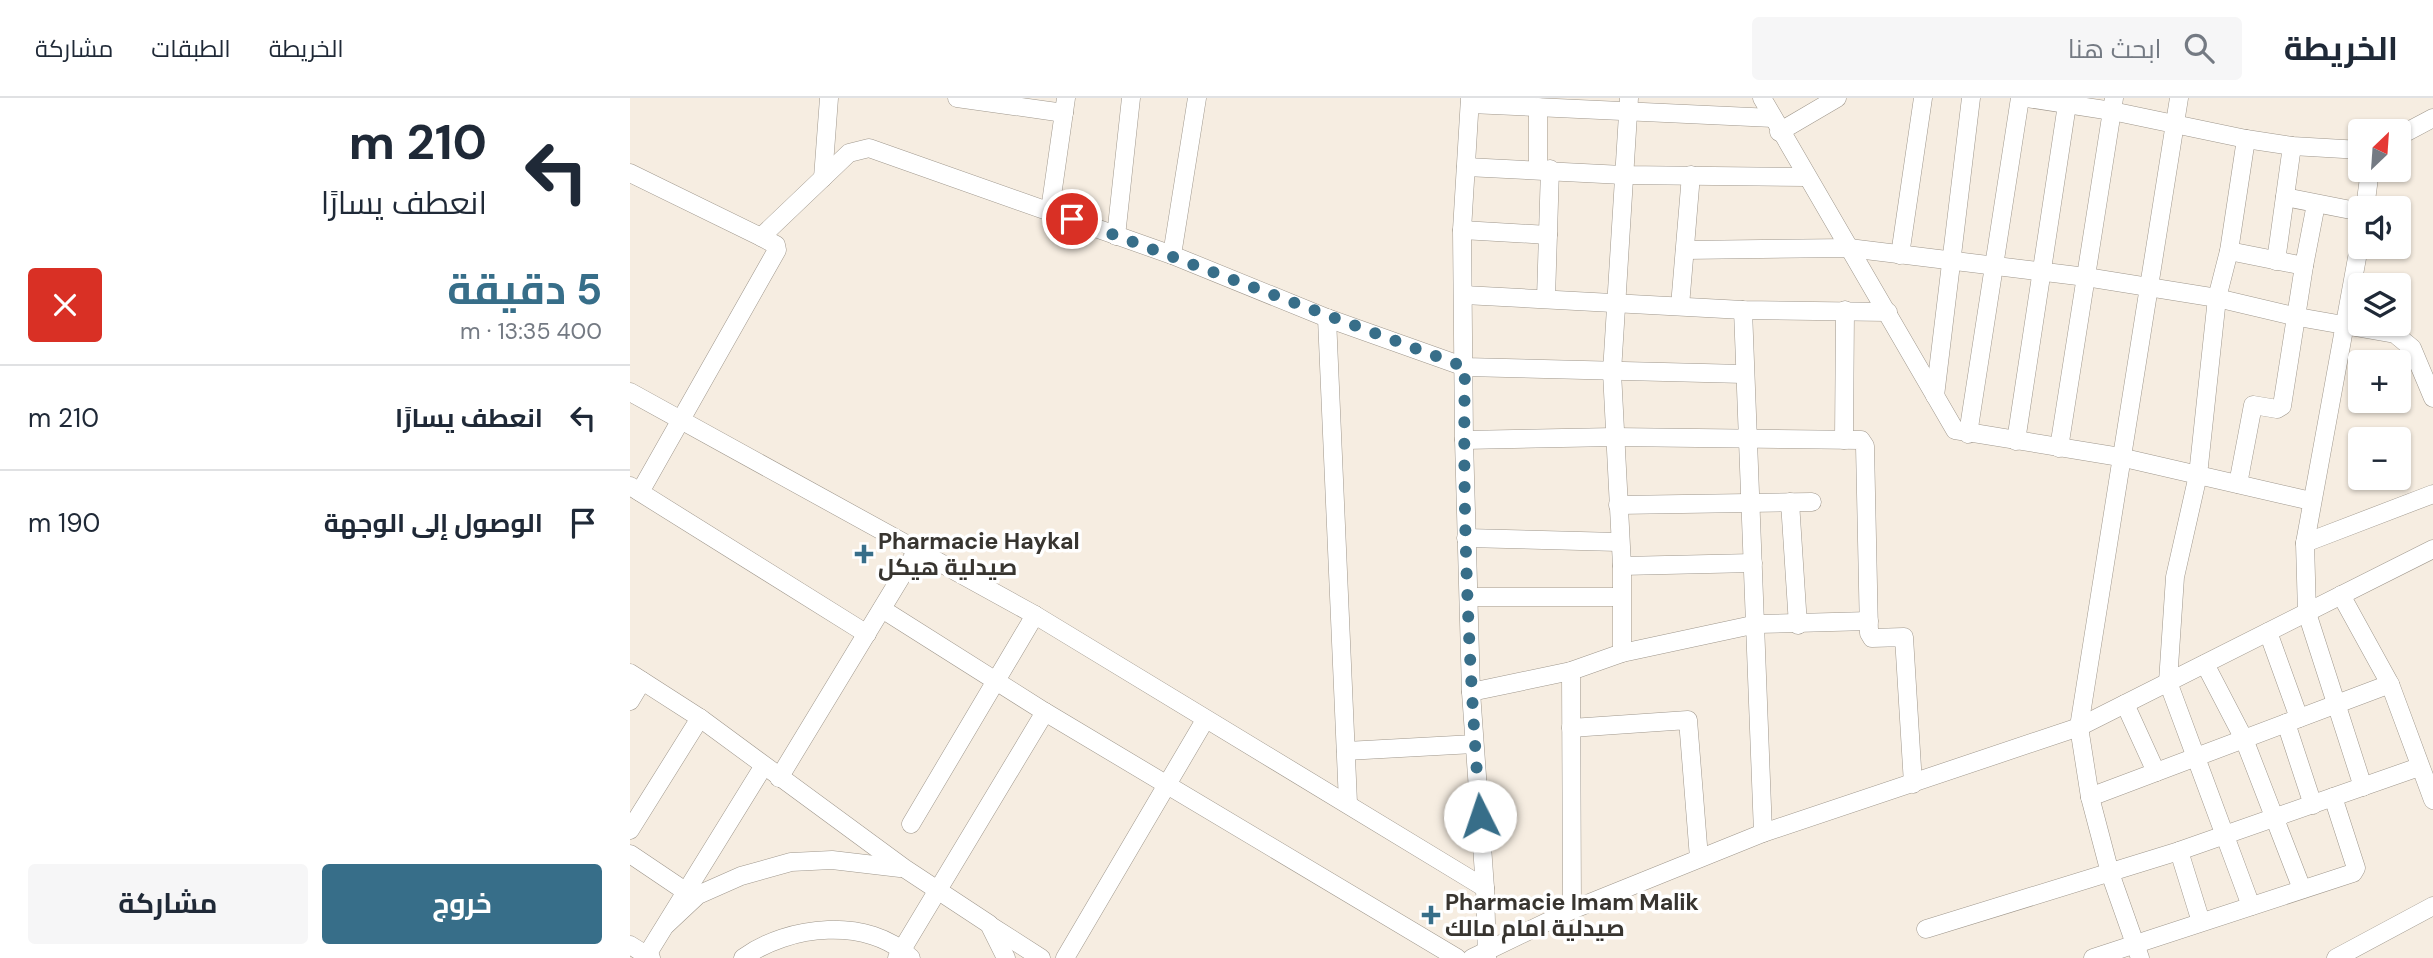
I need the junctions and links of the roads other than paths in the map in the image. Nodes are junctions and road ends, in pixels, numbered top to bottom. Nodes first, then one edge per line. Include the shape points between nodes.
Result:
1 (829, 98) edge
2 (957, 98) edge
3 (1131, 98) edge
4 (1197, 98) edge
5 (1762, 98) edge
6 (1838, 98) edge
7 (1923, 98) edge
8 (1971, 98) edge
9 (2020, 98) edge
10 (2026, 98) edge
11 (2179, 98) edge
12 (1470, 101) edge
13 (2068, 101) edge
14 (2113, 104) edge
15 (1065, 105) edge
16 (1629, 105) edge
17 (1538, 107) junction
18 (2433, 118) edge
19 (2176, 124) junction
20 (1776, 125) junction
21 (2412, 129) edge
22 (2246, 139) junction
23 (2292, 146) junction
24 (2348, 149) edge
25 (1466, 167) junction
26 (1544, 169) junction
27 (630, 173) edge
28 (1623, 175) junction
29 (1691, 175) junction
30 (1806, 177) junction
31 (823, 178) junction
32 (2285, 197) junction
33 (2316, 204) junction
34 (1050, 210) junction
35 (2348, 210) edge
36 (1462, 230) junction
37 (1548, 235) junction
38 (1116, 236) junction
39 (761, 237) junction
40 (1849, 248) junction
41 (1685, 250) junction
42 (2228, 251) junction
43 (1172, 255) junction
44 (1900, 255) junction
45 (2357, 259) edge
46 (2276, 261) junction
47 (1951, 262) junction
48 (2304, 266) junction
49 (1994, 267) junction
50 (2041, 272) junction
51 (2086, 277) junction
52 (2150, 286) junction
53 (1464, 295) junction
54 (1546, 298) junction
55 (2217, 298) junction
56 (1615, 302) junction
57 (1681, 306) junction
58 (1743, 310) junction
59 (1846, 310) junction
60 (1888, 312) junction
61 (2298, 317) junction
62 (1327, 318) junction
63 (2346, 325) junction
64 (1465, 367) junction
65 (1612, 372) junction
66 (1744, 374) junction
67 (630, 391) edge
68 (1935, 396) junction
69 (2433, 398) edge
70 (681, 422) junction
71 (1968, 434) junction
72 (1614, 437) junction
73 (1747, 439) junction
74 (1464, 440) junction
75 (1844, 440) junction
76 (2016, 441) junction
77 (2059, 448) junction
78 (2120, 457) junction
79 (2198, 475) junction
80 (2238, 484) junction
81 (635, 489) edge
82 (2433, 494) edge
83 (2311, 501) junction
84 (1790, 502) junction
85 (1812, 502) dead end
86 (1753, 504) junction
87 (1618, 505) junction
88 (1466, 538) junction
89 (1618, 542) junction
90 (2305, 543) junction
91 (918, 549) junction
92 (2433, 549) edge
93 (1753, 563) junction
94 (1622, 566) junction
95 (2341, 595) junction
96 (1469, 597) junction
97 (1621, 597) junction
98 (882, 610) junction
99 (2307, 613) junction
100 (1035, 615) junction
101 (1869, 621) junction
102 (1757, 624) junction
103 (1798, 625) junction
104 (2268, 632) junction
105 (867, 634) junction
106 (1622, 653) junction
107 (2205, 664) junction
108 (1571, 671) junction
109 (636, 677) edge
110 (996, 681) junction
111 (2168, 682) junction
112 (2390, 684) junction
113 (1471, 692) junction
114 (630, 701) edge
115 (2338, 703) junction
116 (2125, 704) junction
117 (1045, 712) junction
118 (700, 718) junction
119 (1205, 720) junction
120 (2293, 721) junction
121 (2079, 727) junction
122 (1571, 728) junction
123 (2244, 739) junction
124 (1474, 744) junction
125 (1346, 751) junction
126 (2195, 757) junction
127 (2419, 766) junction
128 (763, 767) junction
129 (2156, 772) junction
130 (779, 778) junction
131 (1165, 784) junction
132 (1913, 784) junction
133 (2363, 787) junction
134 (2090, 797) junction
135 (2333, 797) junction
136 (2433, 800) edge
137 (1348, 803) junction
138 (2313, 805) junction
139 (2277, 818) junction
140 (911, 824) dead end
141 (630, 830) edge
142 (1763, 833) junction
143 (2225, 835) junction
144 (2179, 851) junction
145 (630, 854) edge
146 (1699, 858) junction
147 (904, 869) junction
148 (2110, 873) junction
149 (1485, 888) junction
150 (2302, 889) junction
151 (685, 891) junction
152 (937, 892) junction
153 (2251, 906) junction
154 (2433, 906) edge
155 (1572, 910) junction
156 (2201, 922) junction
157 (666, 925) junction
158 (989, 925) junction
159 (1926, 929) dead end
160 (630, 945) edge
161 (2137, 951) edge
162 (903, 955) edge
163 (1482, 955) edge
164 (648, 957) edge
165 (743, 958) edge
166 (1006, 958) edge
167 (1041, 958) edge
168 (1065, 958) edge
169 (1457, 958) edge
170 (2093, 958) edge
171 (2336, 958) edge

1 - 31 street
2 - 15 street
3 - 38 street
4 - 43 street
5 - 20 street
6 - 20 street
7 - 44 street
8 - 47 street
9 - 49 street
10 - 13 street
11 - 19 street
12 - 17 street
12 - 25 street
13 - 14 street
13 - 50 street
14 - 19 street
14 - 51 street
15 - 34 street
16 - 17 street
16 - 20 street
16 - 28 street
17 - 26 street
18 - 21 street
19 - 22 street
19 - 52 street
20 - 30 street
22 - 23 street
22 - 42 street
23 - 24 street
23 - 32 street
25 - 26 street
25 - 36 street
26 - 28 street
26 - 37 street
27 - 39 street
28 - 29 street
28 - 56 street
29 - 30 street
29 - 41 street
30 - 40 street
31 - 34 street via 862,147
31 - 39 street
32 - 33 street
32 - 46 street
33 - 35 street
33 - 48 street
34 - 38 street
36 - 37 street
36 - 53 street
37 - 54 street
38 - 43 street
39 - 70 street via 777,250
40 - 41 street
40 - 44 street
40 - 60 street
41 - 57 street
42 - 46 street
42 - 55 street
43 - 62 street
44 - 47 street
45 - 63 street
46 - 48 street
47 - 49 street
47 - 68 street
48 - 61 street
49 - 50 street
49 - 71 street
50 - 51 street
50 - 76 street
51 - 52 street
51 - 77 street
52 - 55 street
52 - 78 street
53 - 54 street
53 - 64 street
54 - 56 street
55 - 61 street
55 - 79 street
56 - 57 street
56 - 65 street
57 - 58 street
58 - 59 street
58 - 66 street
59 - 60 street
59 - 75 street
60 - 68 street
61 - 63 street
61 - 80 street via 2282,406 2253,405
62 - 64 street
62 - 125 street
63 - 69 street via 2402,337 2412,348
63 - 83 street
64 - 65 street
64 - 74 street
65 - 66 street
65 - 72 street
66 - 73 street
67 - 70 street
68 - 71 street via 1955,430
70 - 81 street
70 - 91 street
71 - 76 street
72 - 73 street
72 - 74 street
72 - 87 street
73 - 75 street
73 - 86 street
74 - 88 street
75 - 101 street via 1861,440 1865,446
76 - 77 street
77 - 78 street
78 - 79 street
78 - 121 street
79 - 80 street
79 - 111 street via 2175,577
80 - 83 street
81 - 105 street
82 - 90 street
83 - 90 street
84 - 85 street
84 - 86 street
84 - 103 street
86 - 87 street
86 - 93 street
87 - 89 street
88 - 89 street
88 - 96 street
89 - 94 street
90 - 99 street
91 - 98 street
91 - 100 street
92 - 95 street
93 - 94 street
93 - 102 street
94 - 97 street
95 - 99 street
95 - 112 street
96 - 97 street
96 - 113 street
97 - 106 street
98 - 105 street
98 - 110 street
99 - 104 street
99 - 115 street
100 - 110 street
100 - 119 street
101 - 103 street
101 - 132 street via 1872,638 1904,637
102 - 103 street
102 - 106 street
102 - 142 street
104 - 107 street
104 - 120 street
105 - 130 street
106 - 108 street
107 - 111 street
107 - 123 street
108 - 113 street
108 - 122 street
109 - 114 street
109 - 118 street
110 - 117 street
110 - 140 street
111 - 116 street
111 - 126 street
112 - 115 street
112 - 127 street
113 - 124 street
115 - 120 street
115 - 133 street
116 - 121 street
116 - 129 street
117 - 131 street
117 - 152 street
118 - 128 street
118 - 141 street
119 - 131 street
119 - 137 street
120 - 123 street
120 - 138 street
121 - 132 street
121 - 134 street
122 - 146 street via 1688,720
122 - 155 street
123 - 126 street
123 - 139 street
124 - 125 street
124 - 149 street
125 - 137 street
126 - 129 street
126 - 143 street
127 - 133 street
127 - 136 street
128 - 130 street
128 - 151 street
129 - 134 street
130 - 147 street
131 - 168 street
131 - 169 street
132 - 142 street
133 - 135 street
134 - 148 street
135 - 138 street
135 - 150 street via 2356,868 2350,875
137 - 149 street
138 - 139 street
139 - 143 street
139 - 150 street
142 - 146 street
143 - 144 street
143 - 153 street
144 - 148 street
144 - 156 street
145 - 151 street
146 - 155 street
147 - 152 street
147 - 157 street via 832,860 791,862 741,876 698,895
148 - 159 street
148 - 161 street
149 - 163 street
150 - 153 street
151 - 157 street
152 - 158 street
152 - 162 street
153 - 156 street
154 - 171 street
155 - 163 street
156 - 161 street
157 - 164 street
158 - 166 street
158 - 167 street
160 - 164 street
161 - 170 street
162 - 165 street via 871,936 817,930 769,942

